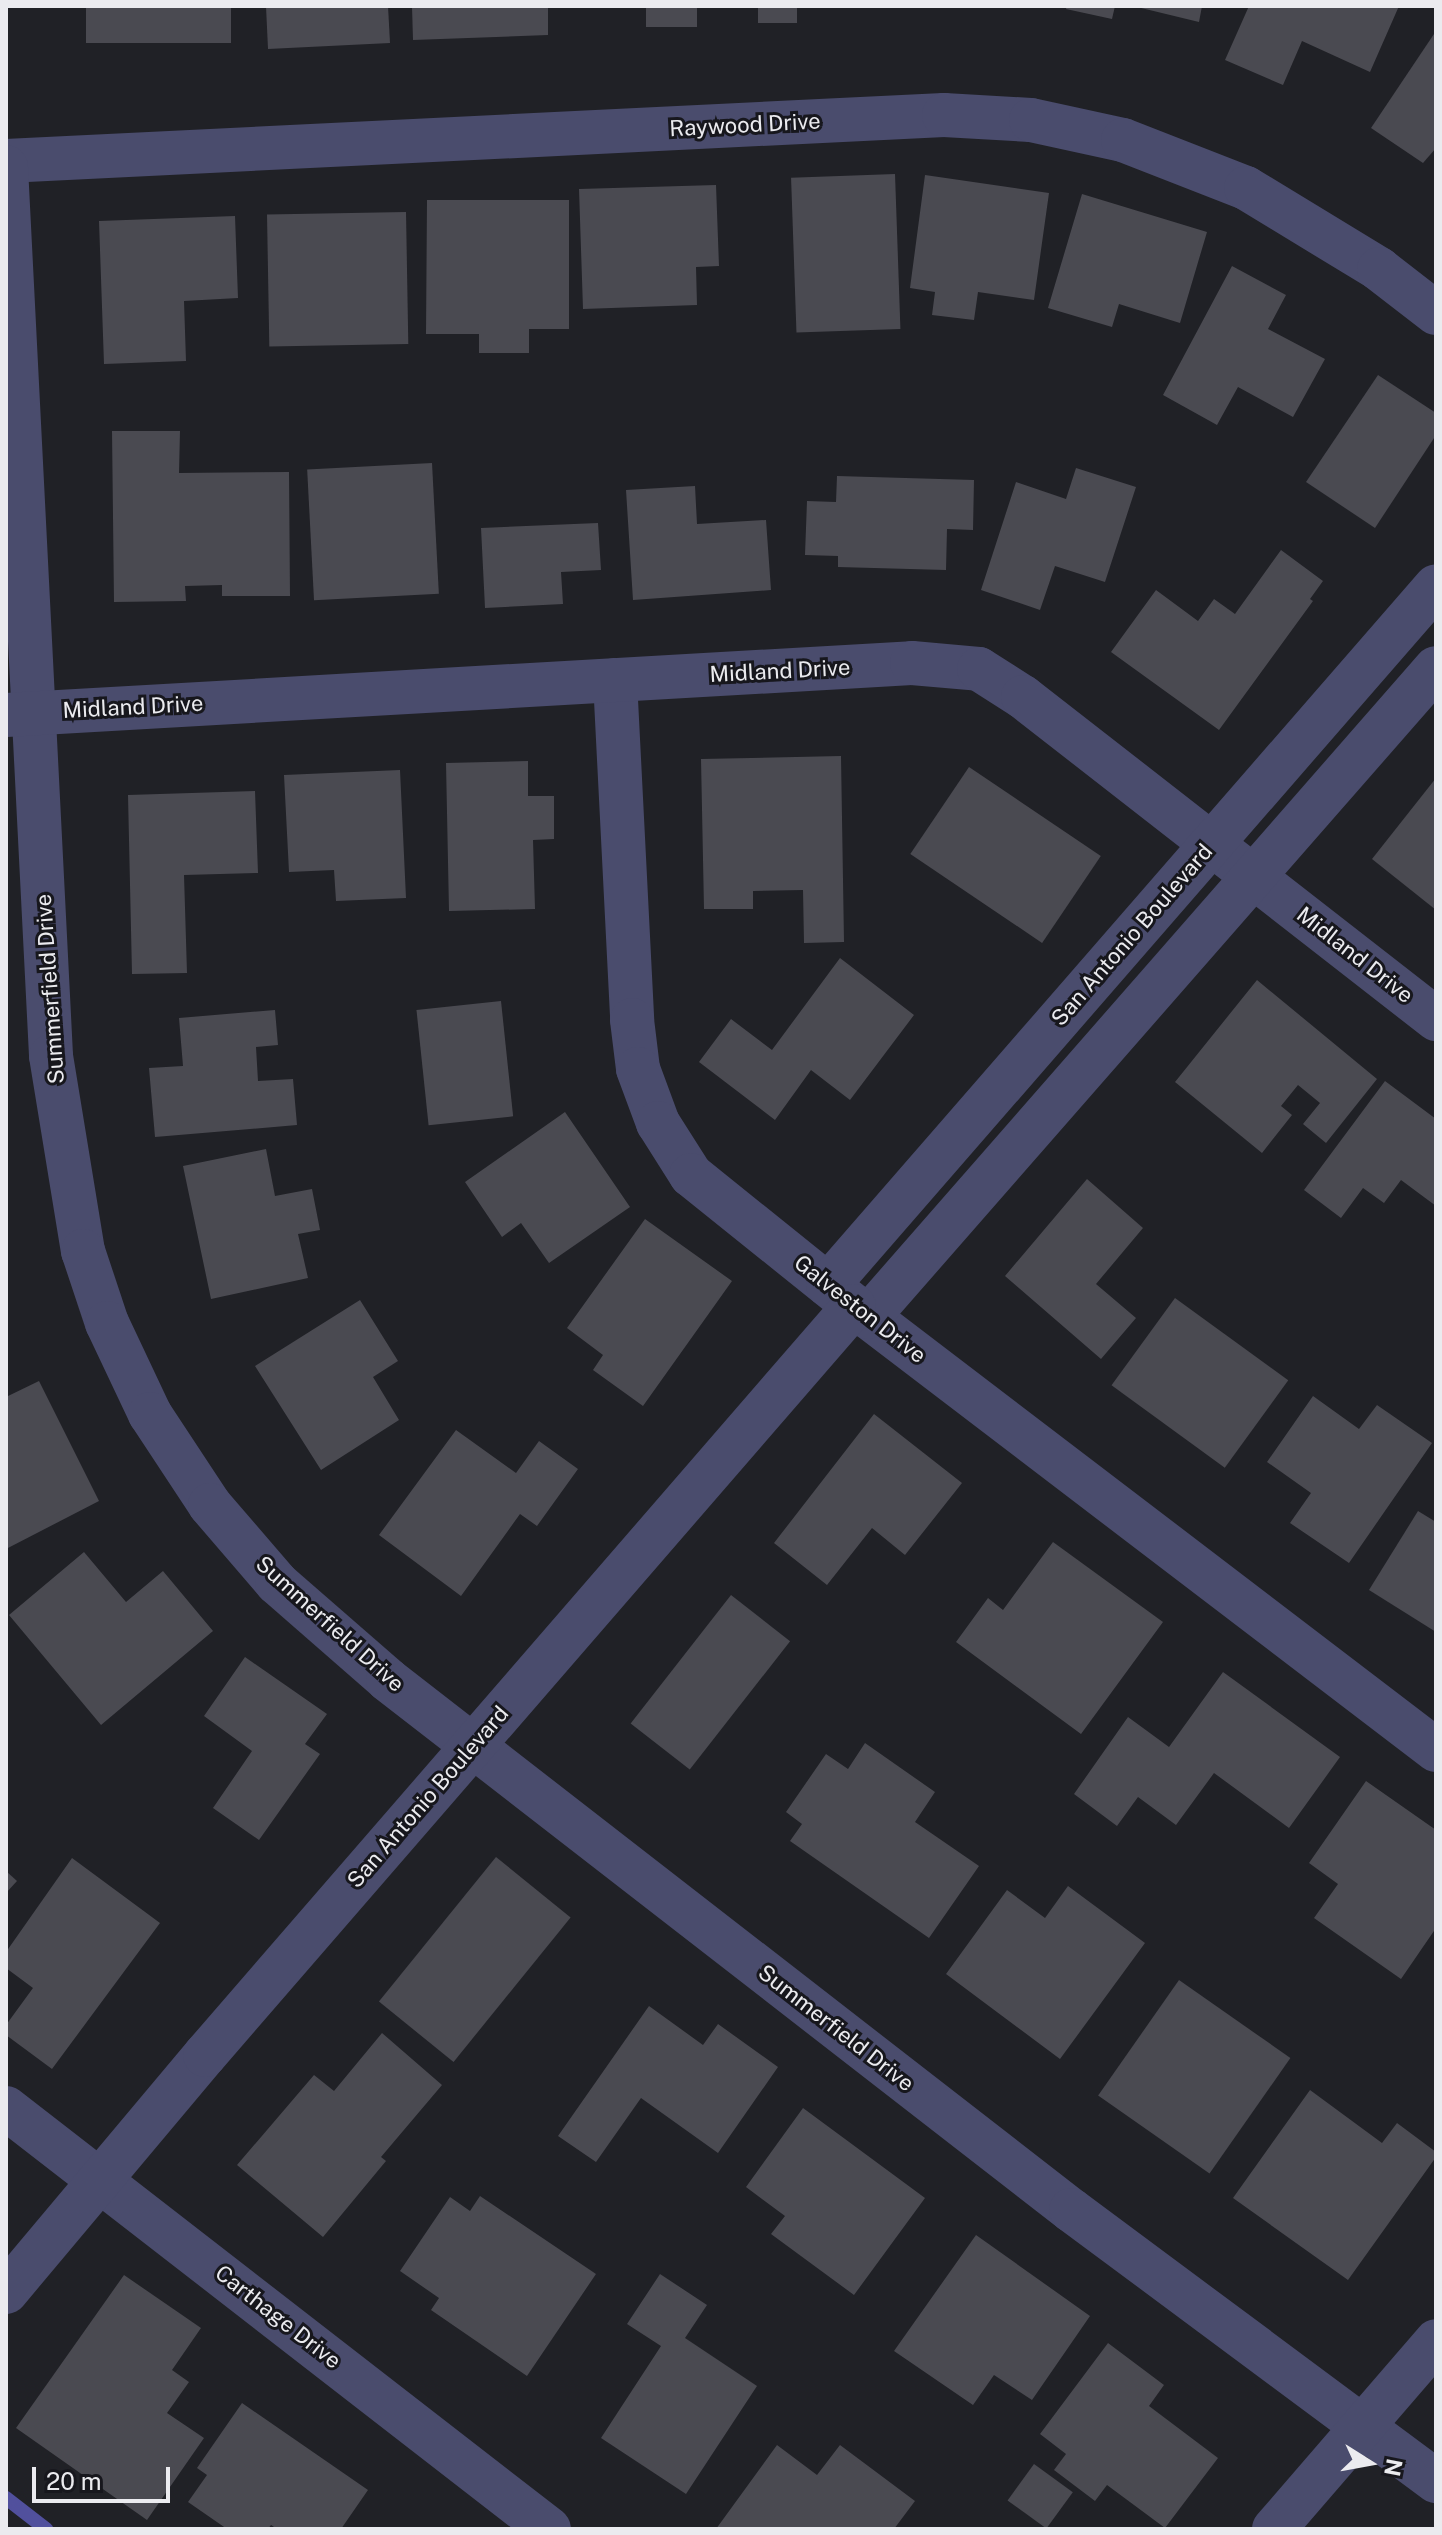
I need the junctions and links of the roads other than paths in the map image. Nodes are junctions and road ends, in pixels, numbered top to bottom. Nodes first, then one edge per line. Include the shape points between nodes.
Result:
1 (6, 164) edge
2 (1436, 313) edge
3 (1436, 586) edge
4 (1436, 668) edge
5 (615, 680) junction
6 (19, 714) edge
7 (1212, 844) junction
8 (1252, 876) junction
9 (1436, 1019) edge
10 (850, 1302) junction
11 (473, 1745) junction
12 (1436, 1750) edge
13 (6, 2108) edge
14 (101, 2179) junction
15 (6, 2292) edge
16 (1436, 2341) edge
17 (1361, 2428) junction
18 (1436, 2481) edge
19 (549, 2529) edge
20 (1274, 2529) edge

1 - 2 street, Raywood Drive via 944,115 1031,120 1123,140 1246,188 1379,269
1 - 6 street, Summerfield Drive
3 - 7 street, San Antonio Boulevard
4 - 8 street, San Antonio Boulevard
5 - 6 street, Midland Drive
5 - 7 street, Midland Drive via 912,663 979,669 1023,697
5 - 10 street, Galveston Drive via 632,1020 638,1069 658,1123 691,1175
6 - 11 street, Summerfield Drive via 51,1056 83,1251 107,1323 150,1414 210,1505 277,1583 388,1680
7 - 8 street, Midland Drive
7 - 10 street, San Antonio Boulevard
8 - 9 street, Midland Drive
8 - 10 street, San Antonio Boulevard
10 - 11 street, San Antonio Boulevard
10 - 12 street, Galveston Drive
11 - 14 street, San Antonio Boulevard
11 - 17 street, Summerfield Drive via 1071,2210
13 - 14 street, Carthage Drive
14 - 15 street, San Antonio Boulevard
14 - 19 street, Carthage Drive
16 - 17 street
17 - 18 street, Summerfield Drive
17 - 20 street

